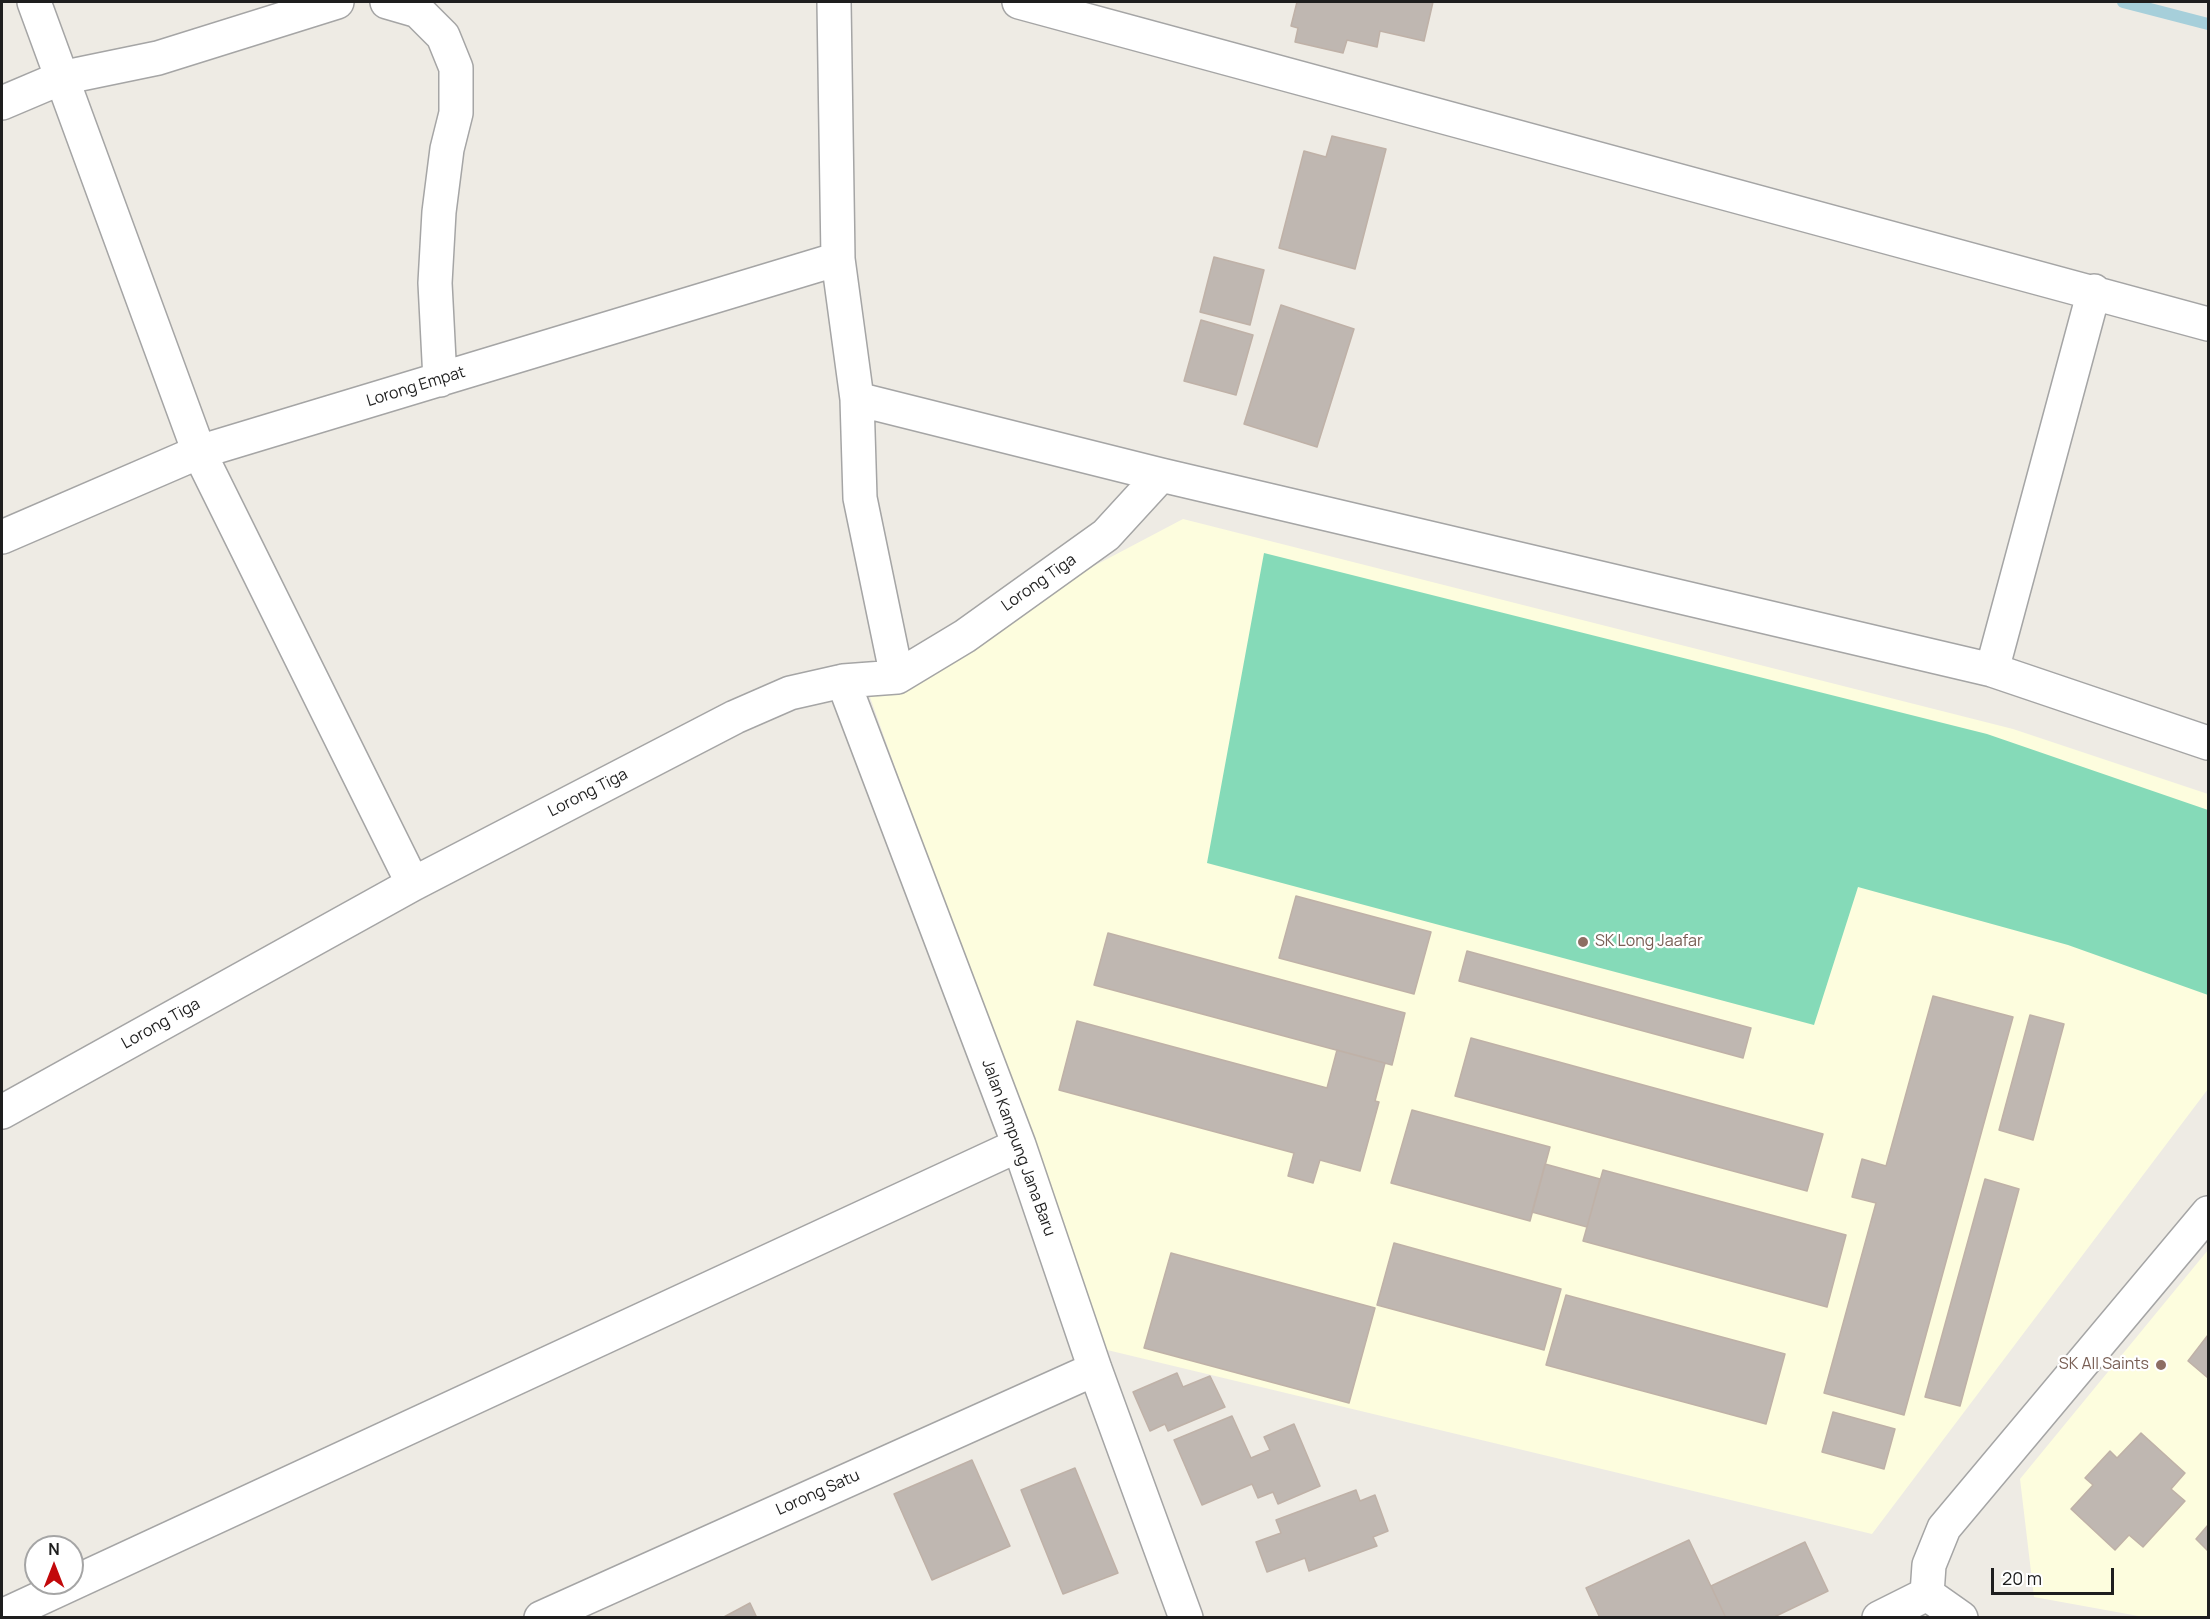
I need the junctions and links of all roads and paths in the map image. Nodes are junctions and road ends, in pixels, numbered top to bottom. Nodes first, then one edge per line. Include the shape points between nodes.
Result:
1 (34, 2) edge
2 (337, 2) edge
3 (387, 2) edge
4 (834, 2) edge
5 (1019, 2) edge
6 (61, 78) junction
7 (2, 103) edge
8 (838, 259) junction
9 (2094, 291) junction
10 (2208, 324) edge
11 (440, 380) junction
12 (857, 399) junction
13 (199, 452) junction
14 (1161, 475) junction
15 (2, 537) edge
16 (1992, 670) junction
17 (897, 677) junction
18 (843, 681) junction
19 (2208, 743) edge
20 (412, 884) junction
21 (2, 1112) edge
22 (1019, 1144) junction
23 (2208, 1213) edge
24 (1095, 1369) junction
25 (1927, 1594) junction
26 (2, 1616) edge
27 (541, 1617) edge
28 (1186, 1617) edge
29 (1879, 1617) edge
30 (1961, 1617) edge

1 - 6 street
2 - 6 street via 158,57
3 - 11 street via 418,11 442,36 456,68 456,112 439,212 435,283
4 - 8 street
5 - 9 street
6 - 7 street
6 - 13 street
8 - 11 street, Lorong Empat
8 - 12 street
9 - 10 street
9 - 16 street
11 - 13 street, Lorong Empat
12 - 14 street
12 - 17 street via 860,498
13 - 15 street, Lorong Empat
13 - 20 street
14 - 16 street
14 - 17 street, Lorong Tiga via 1106,535 965,636
16 - 19 street
17 - 18 street, Lorong Tiga
18 - 20 street, Lorong Tiga via 790,693 735,717
18 - 22 street, Jalan Kampung Jana Baru
20 - 21 street, Lorong Tiga
22 - 24 street, Jalan Kampung Jana Baru
22 - 26 street
23 - 25 street via 1944,1528 1929,1565
24 - 27 street, Lorong Satu
24 - 28 street, Jalan Kampung Jana Baru
25 - 29 street
25 - 30 street

